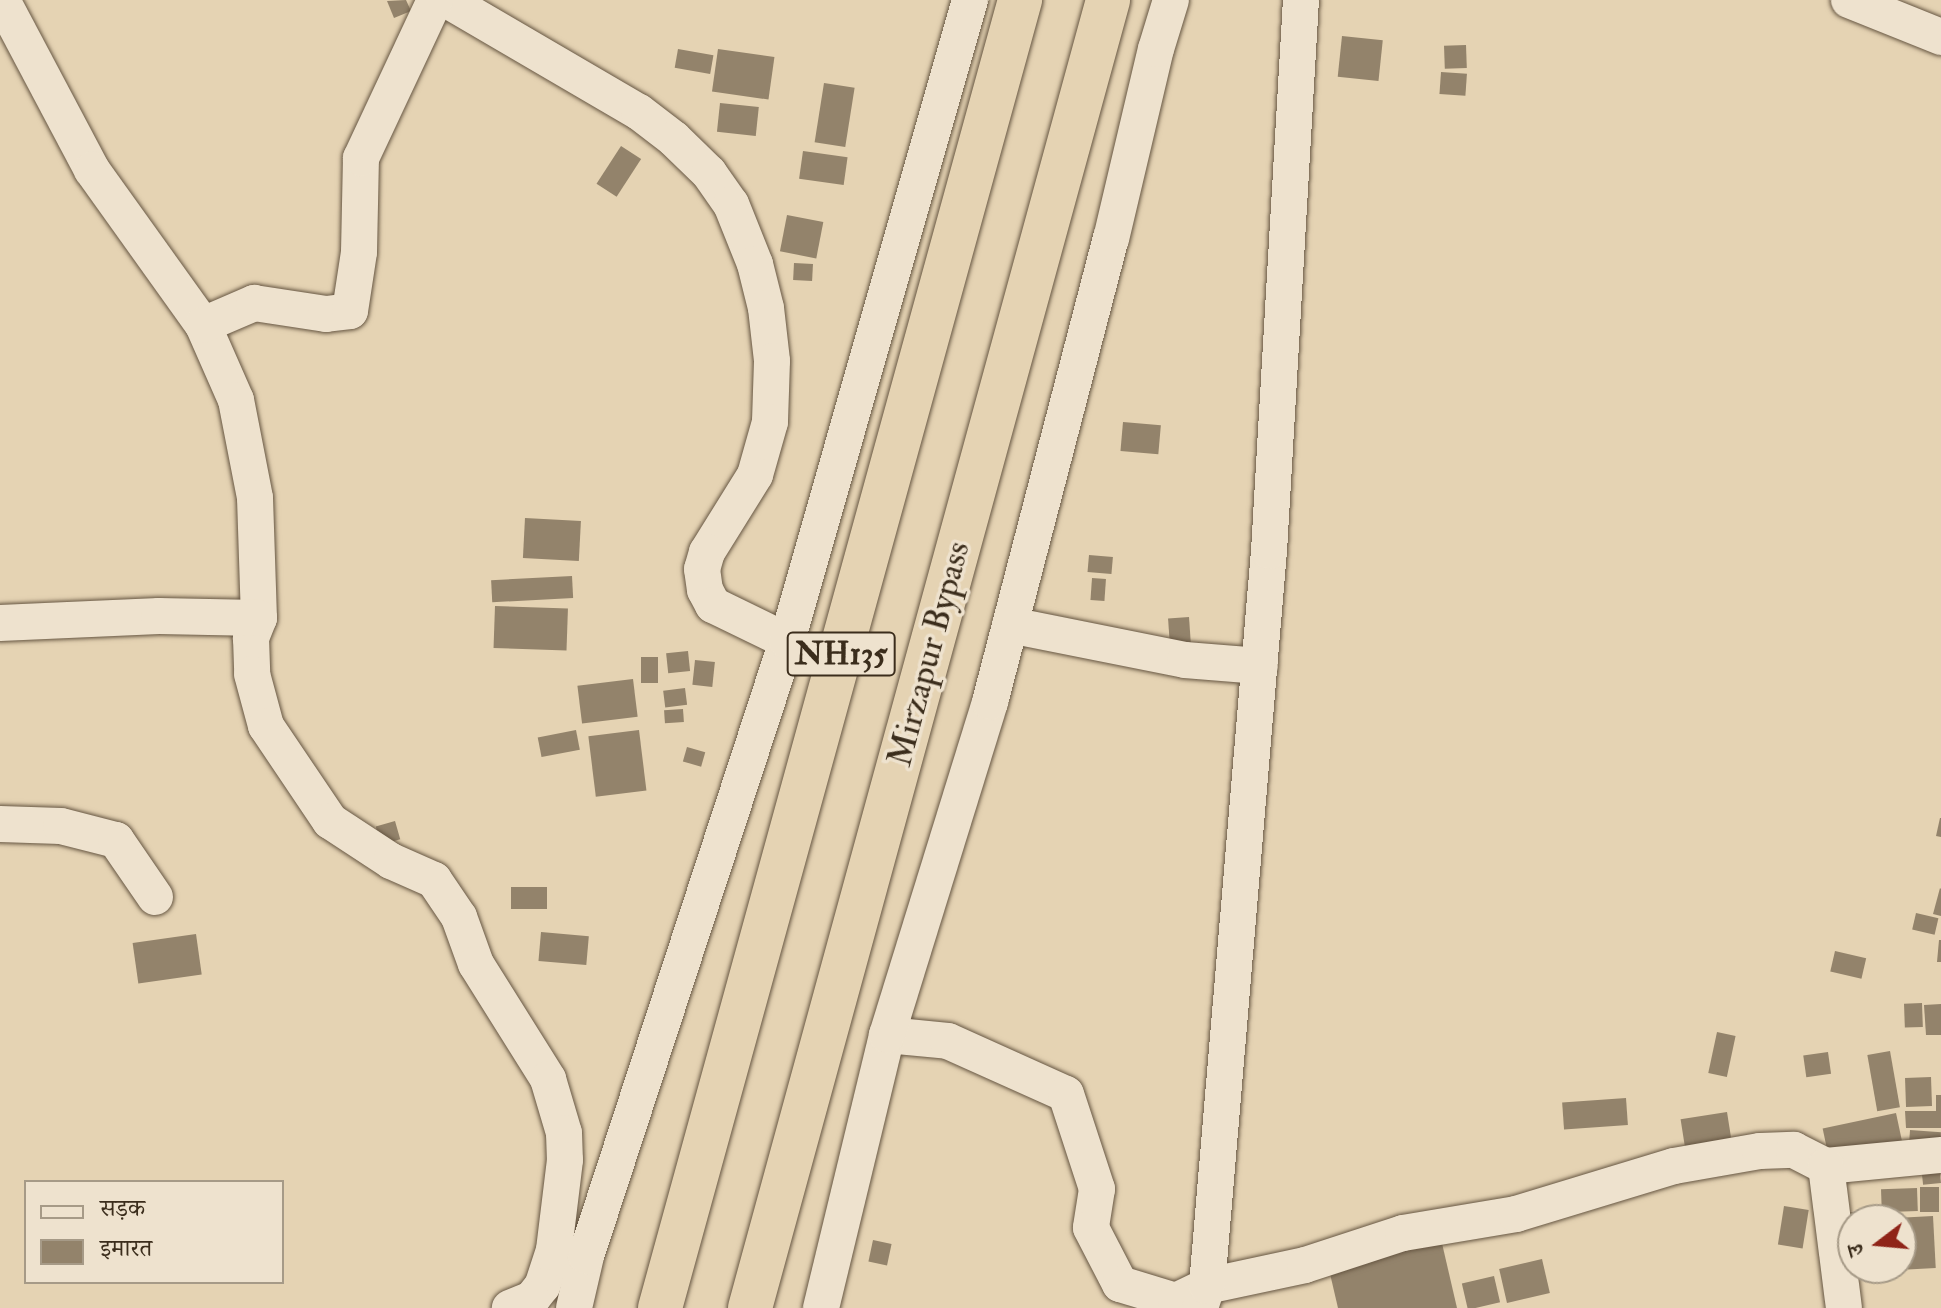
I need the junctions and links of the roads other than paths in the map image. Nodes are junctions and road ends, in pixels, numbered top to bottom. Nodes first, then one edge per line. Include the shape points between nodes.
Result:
1 (2, 0) edge
2 (435, 0) edge
3 (447, 0) edge
4 (970, 0) edge
5 (1020, 0) edge
6 (1108, 0) edge
7 (1171, 0) edge
8 (1301, 0) edge
9 (1849, 0) edge
10 (1892, 8) edge
11 (1941, 37) edge
12 (203, 325) junction
13 (259, 618) junction
14 (0, 623) edge
15 (1010, 625) junction
16 (787, 641) junction
17 (1260, 666) junction
18 (0, 824) edge
19 (155, 897) dead end
20 (887, 1035) junction
21 (1941, 1155) edge
22 (1826, 1166) junction
23 (1203, 1297) edge
24 (510, 1308) edge
25 (574, 1308) edge
26 (660, 1308) edge
27 (750, 1308) edge
28 (821, 1308) edge
29 (1844, 1308) edge

1 - 12 street via 92,170
2 - 12 street via 361,158 359,252 350,311 326,314 254,303
3 - 16 street via 639,112 700,165 731,204 766,308 772,361 770,422 755,475 702,569 713,605
4 - 16 street
5 - 26 highway, NH135
6 - 27 highway, Mirzapur Bypass / NH135
7 - 15 street
8 - 17 street
9 - 10 street
10 - 11 street
12 - 13 street via 236,400 247,447 260,550
13 - 14 street
13 - 24 street via 251,638 252,674 266,726 330,821 391,861 434,880 459,917 476,964 553,1092 565,1160 551,1268 532,1299
15 - 17 street via 1185,660
15 - 20 street
16 - 25 street via 586,1256
17 - 23 street
18 - 19 street via 61,826 116,840
20 - 23 street via 948,1041 1066,1094 1097,1189 1091,1228 1120,1284 1176,1301
20 - 28 street
21 - 22 street
22 - 23 street via 1794,1150 1674,1166 1516,1214 1403,1233
22 - 29 street

